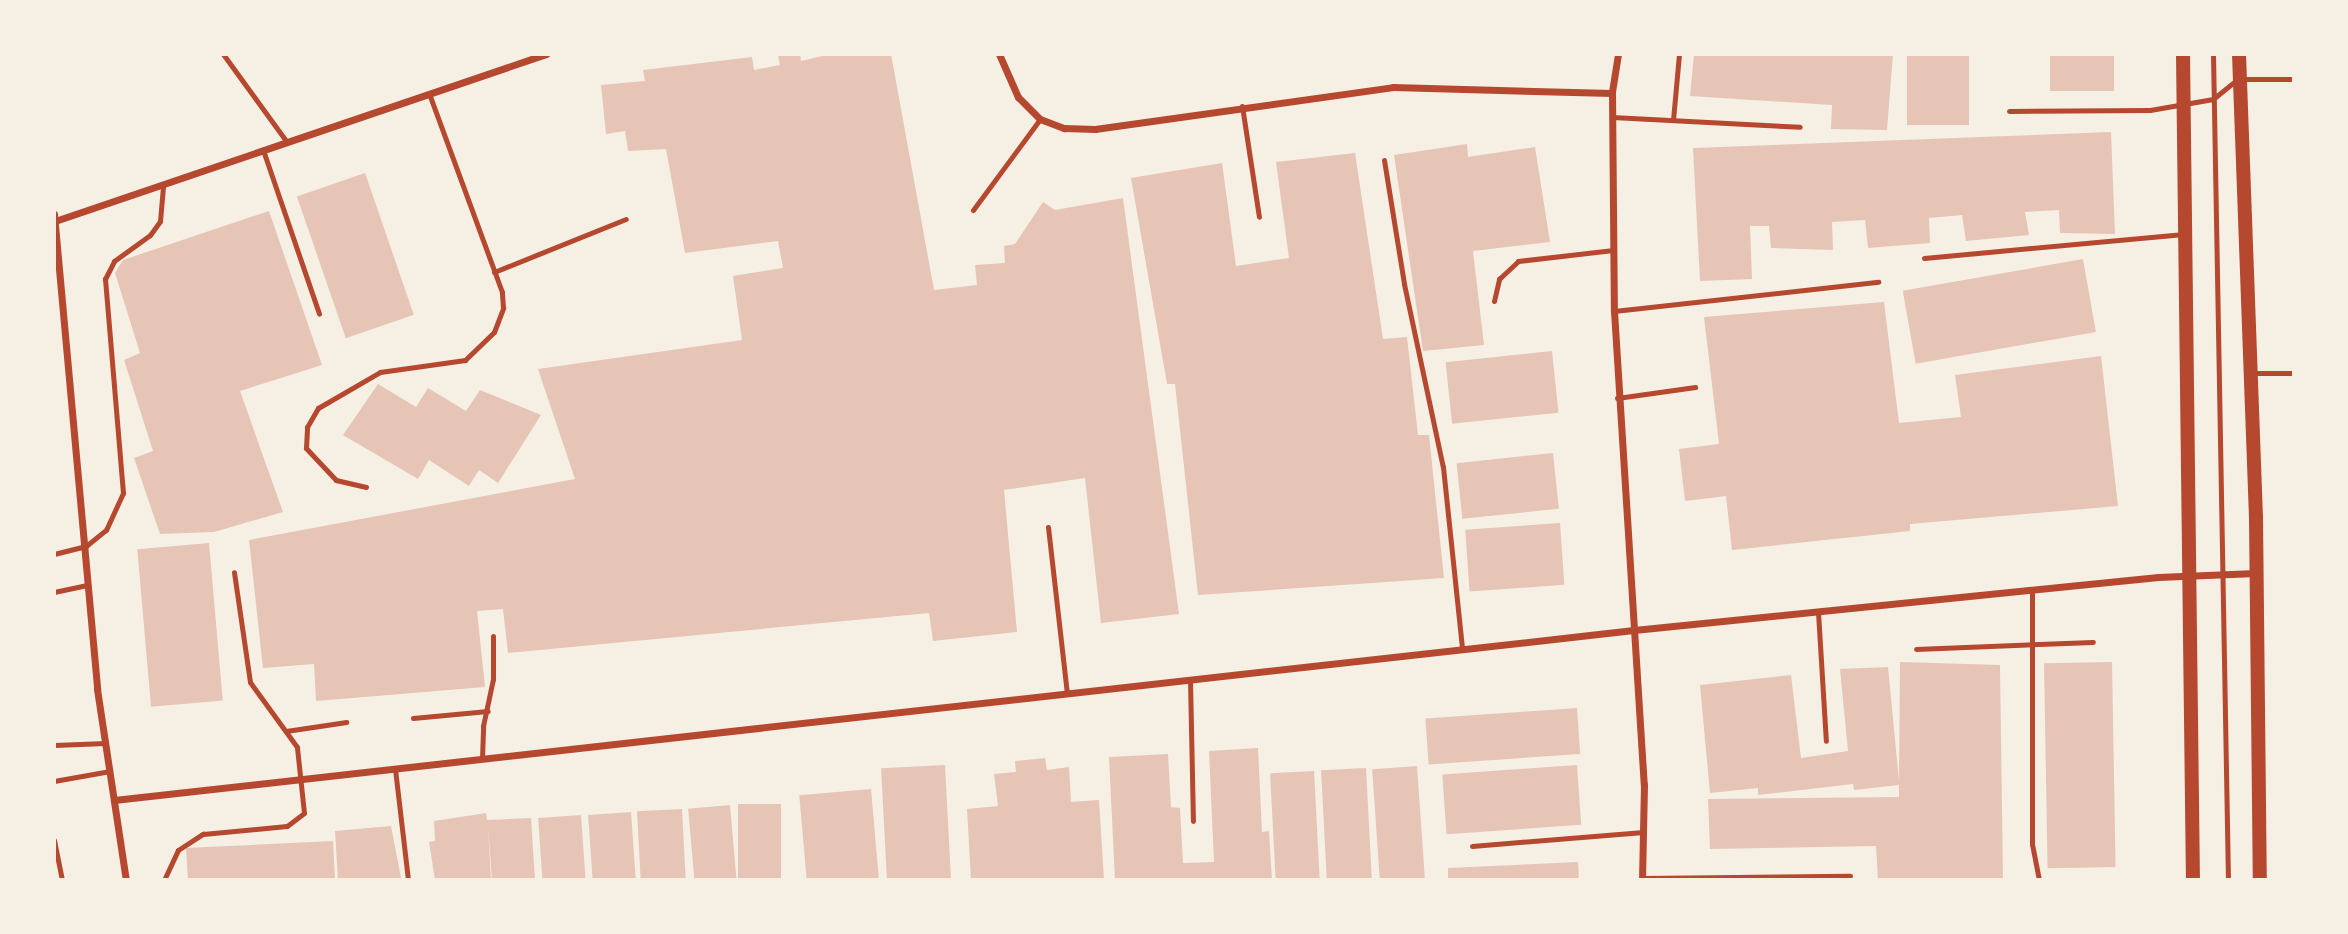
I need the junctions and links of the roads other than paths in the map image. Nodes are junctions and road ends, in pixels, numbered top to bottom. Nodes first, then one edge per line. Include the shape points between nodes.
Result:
1 (223, 54) edge
2 (999, 54) edge
3 (1619, 54) edge
4 (1679, 54) edge
5 (2183, 54) edge
6 (2213, 54) edge
7 (2239, 54) edge
8 (540, 55) edge
9 (2238, 79) junction
10 (2294, 79) edge
11 (1612, 93) junction
12 (429, 94) junction
13 (2213, 99) junction
14 (2183, 103) junction
15 (1242, 106) junction
16 (2009, 111) dead end
17 (1612, 117) junction
18 (1040, 119) junction
19 (1673, 120) junction
20 (1800, 127) dead end
21 (288, 142) junction
22 (263, 150) junction
23 (1384, 160) dead end
24 (163, 185) junction
25 (973, 210) dead end
26 (1259, 217) dead end
27 (55, 218) edge
28 (626, 219) dead end
29 (2185, 234) junction
30 (1613, 250) junction
31 (1924, 258) dead end
32 (494, 272) junction
33 (1878, 282) dead end
34 (1494, 301) dead end
35 (1614, 311) junction
36 (319, 314) dead end
37 (2252, 373) junction
38 (2294, 373) edge
39 (1695, 387) dead end
40 (1617, 398) junction
41 (366, 487) dead end
42 (1048, 527) dead end
43 (86, 546) junction
44 (54, 554) edge
45 (234, 572) dead end
46 (2256, 573) junction
47 (2221, 575) junction
48 (2190, 576) junction
49 (88, 585) junction
50 (2032, 590) junction
51 (54, 592) edge
52 (1818, 612) junction
53 (1634, 630) junction
54 (493, 636) dead end
55 (2094, 642) dead end
56 (2032, 644) junction
57 (1462, 649) junction
58 (1916, 649) dead end
59 (1190, 680) junction
60 (1067, 693) junction
61 (488, 712) junction
62 (413, 718) dead end
63 (346, 722) dead end
64 (286, 731) junction
65 (1826, 740) dead end
66 (106, 743) junction
67 (54, 745) edge
68 (482, 759) junction
69 (395, 769) junction
70 (110, 771) junction
71 (304, 779) junction
72 (54, 781) edge
73 (114, 800) junction
74 (1193, 821) dead end
75 (1643, 832) junction
76 (54, 840) edge
77 (1472, 846) dead end
78 (1850, 876) dead end
79 (1642, 879) edge
80 (62, 880) edge
81 (127, 880) edge
82 (164, 880) edge
83 (408, 880) edge
84 (2039, 880) edge
85 (2193, 880) edge
86 (2228, 880) edge
87 (2260, 880) edge

1 - 21 lane
2 - 18 street via 1018,97
3 - 11 street
4 - 19 lane
5 - 14 main road
6 - 13 lane
7 - 9 main road
8 - 12 street
9 - 10 lane
9 - 13 lane
9 - 37 main road
11 - 15 street via 1393,87
11 - 17 street
12 - 21 street
12 - 32 lane
13 - 14 lane
13 - 47 lane
14 - 16 lane via 2114,113
14 - 29 main road
15 - 18 street via 1095,129 1065,128
15 - 26 lane
17 - 19 lane
17 - 30 street
18 - 25 lane
19 - 20 lane
21 - 22 street
22 - 24 street
22 - 36 lane
23 - 57 lane via 1406,297 1443,467
24 - 27 street
24 - 43 lane via 160,220 150,235 114,261 105,279 123,493 113,521
27 - 43 street
28 - 32 lane
29 - 31 lane
29 - 48 main road
30 - 34 lane via 1518,261 1506,268
30 - 35 street
32 - 41 lane via 502,292 501,320 465,359 426,369 380,372 318,408 307,427 306,448 336,480
33 - 35 lane
35 - 40 street
37 - 38 lane
37 - 46 main road
39 - 40 lane
40 - 53 street
42 - 60 lane
43 - 44 lane
43 - 49 street
45 - 64 lane via 250,682
46 - 47 street
46 - 87 main road
47 - 48 street
47 - 86 lane
48 - 50 street
48 - 85 main road
49 - 51 lane
49 - 66 street
50 - 52 street
50 - 56 lane
52 - 53 street
52 - 65 lane
53 - 57 street
53 - 75 street
54 - 61 lane
55 - 56 lane
56 - 58 lane
56 - 84 lane via 2032,844
57 - 59 street
59 - 60 street
59 - 74 lane
60 - 68 street
61 - 62 lane
61 - 68 lane
63 - 64 lane
64 - 71 lane via 297,747
66 - 67 lane
66 - 70 street
68 - 69 street
69 - 71 street
69 - 83 lane
70 - 72 lane
70 - 73 street
71 - 73 street
71 - 82 lane via 304,813 298,820 287,826 203,834 178,850
73 - 81 street
75 - 77 lane
75 - 79 street
76 - 80 lane
78 - 79 lane

